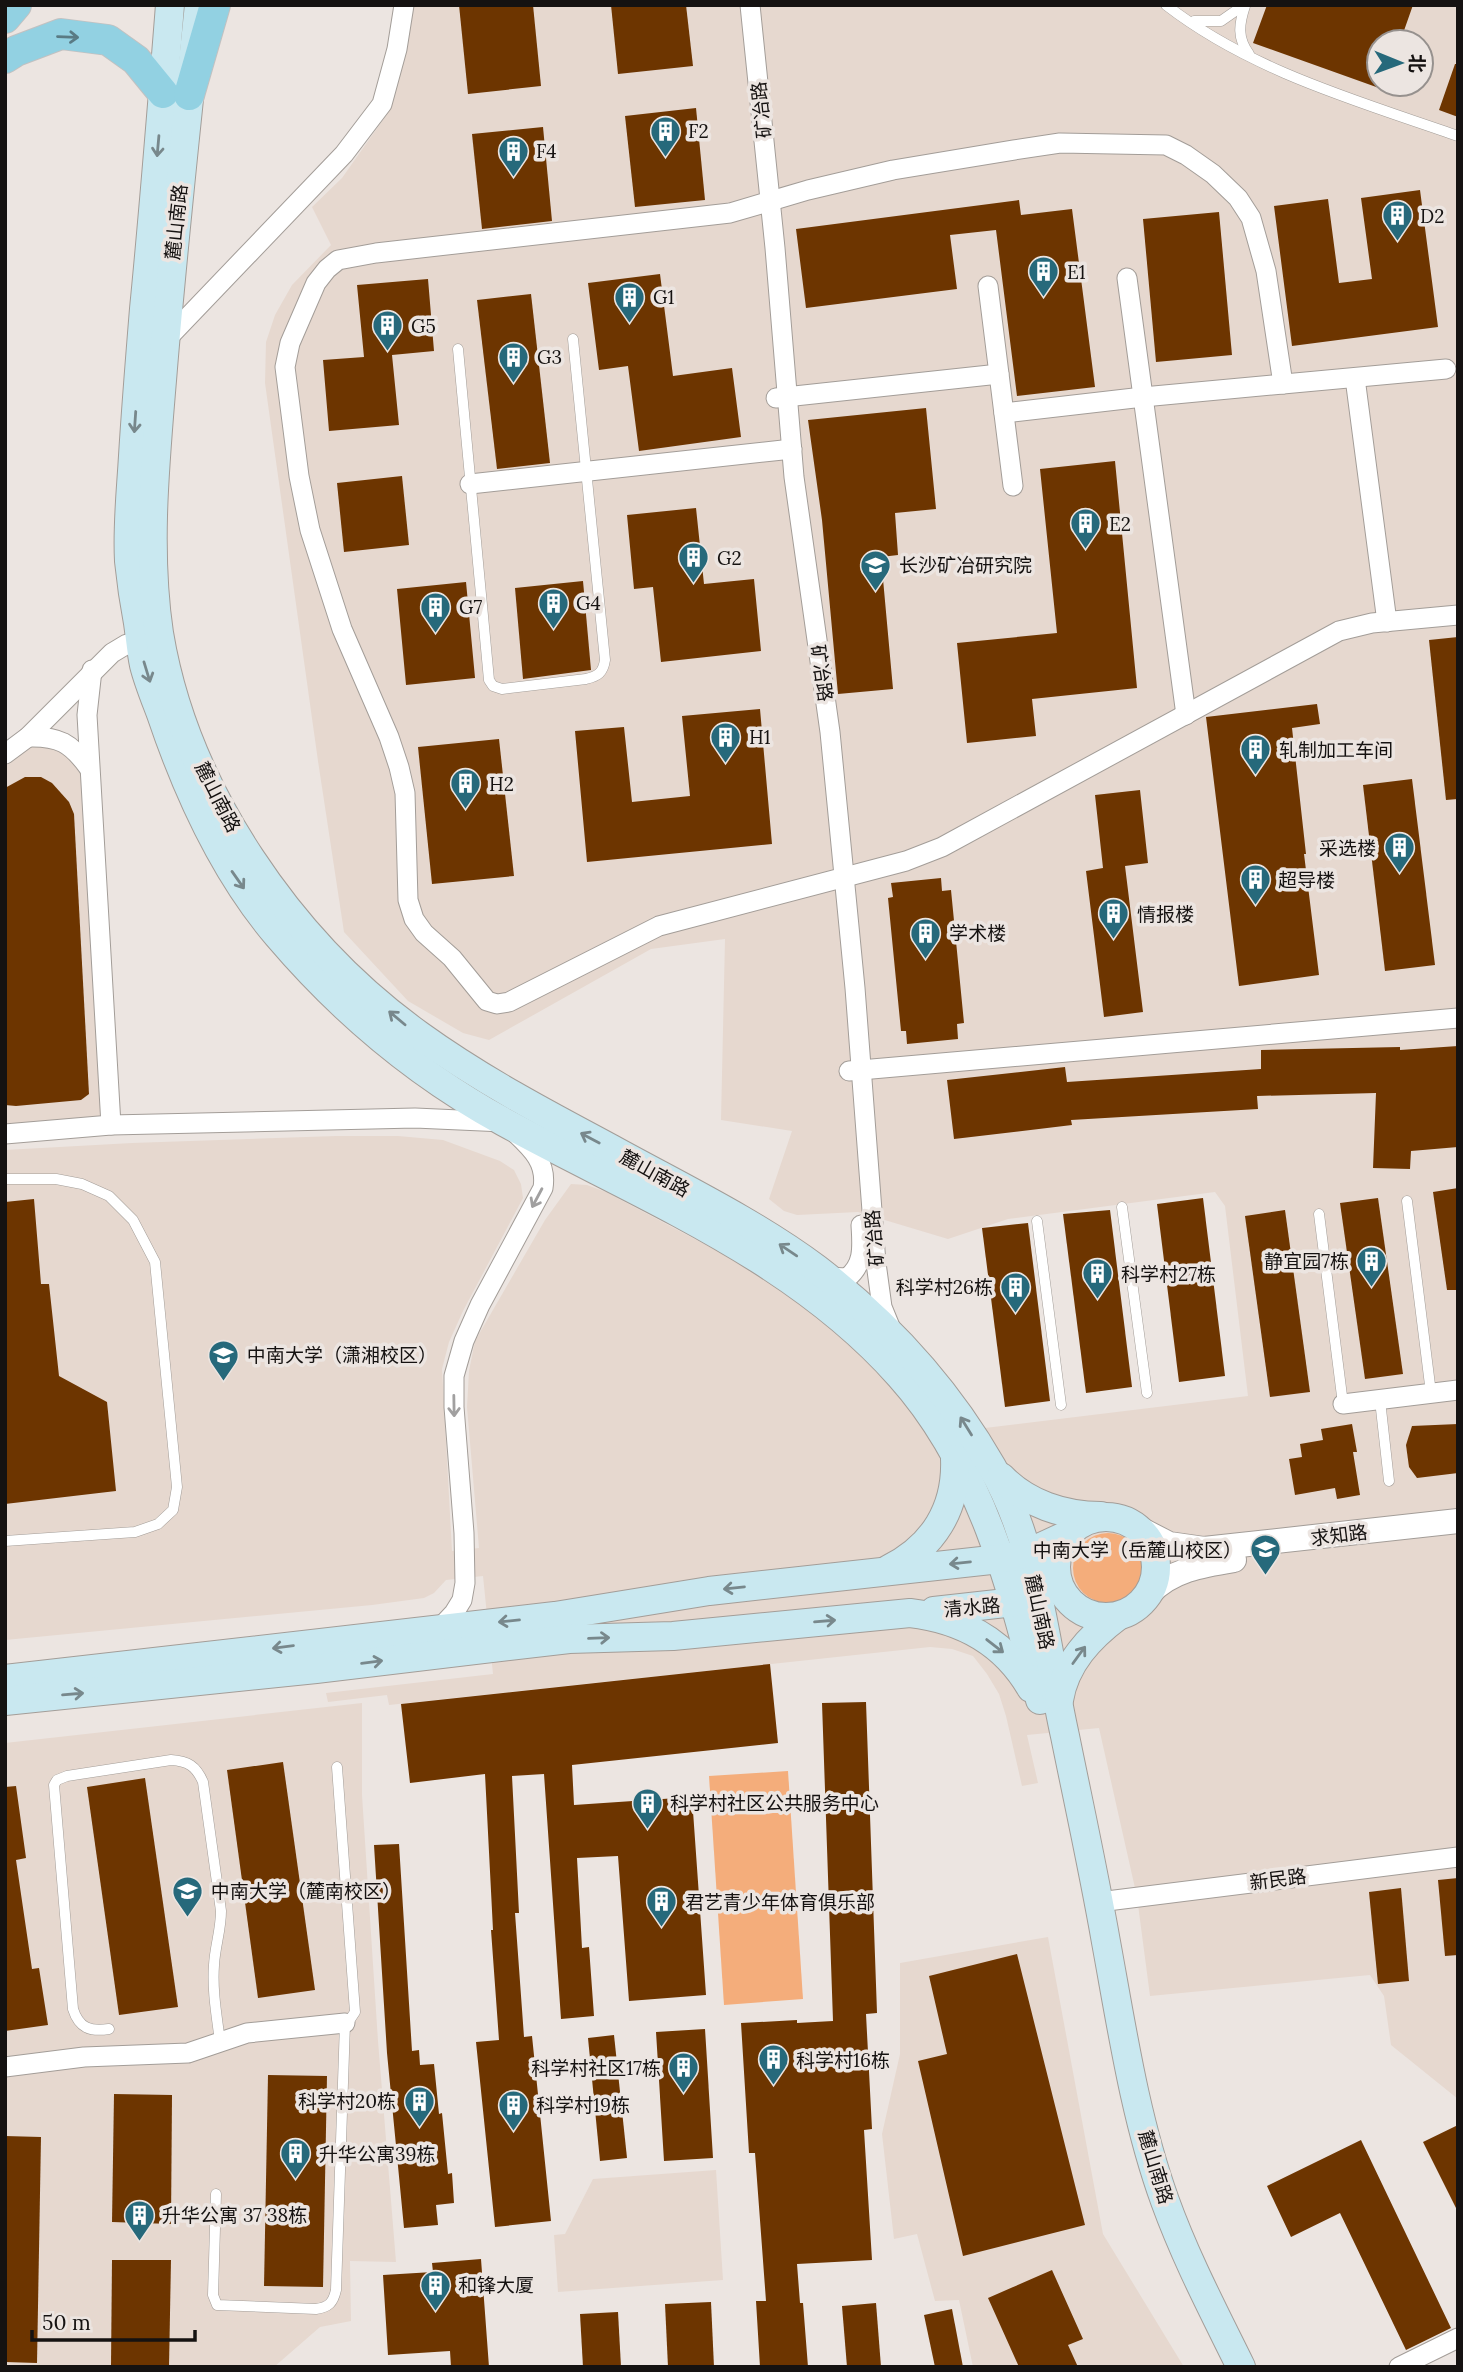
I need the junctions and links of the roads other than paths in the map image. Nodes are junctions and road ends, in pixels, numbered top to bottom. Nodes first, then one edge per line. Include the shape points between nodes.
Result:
1 (16, 5) edge
2 (170, 5) edge
3 (199, 5) edge
4 (215, 5) edge
5 (404, 5) edge
6 (740, 5) edge
7 (750, 5) edge
8 (1166, 5) edge
9 (1244, 5) edge
10 (5, 18) edge
11 (1187, 19) junction
12 (1251, 57) junction
13 (5, 58) edge
14 (176, 94) junction
15 (1458, 136) edge
16 (765, 203) junction
17 (1127, 278) dead end
18 (988, 286) dead end
19 (573, 339) dead end
20 (165, 341) junction
21 (458, 349) dead end
22 (1446, 369) dead end
23 (138, 374) junction
24 (999, 374) junction
25 (1355, 378) junction
26 (1283, 384) junction
27 (781, 397) junction
28 (1143, 397) junction
29 (1004, 413) junction
30 (785, 449) junction
31 (586, 471) junction
32 (470, 484) junction
33 (1013, 486) dead end
34 (1458, 615) edge
35 (1387, 621) junction
36 (150, 640) junction
37 (92, 670) junction
38 (1186, 715) junction
39 (28, 737) junction
40 (5, 754) edge
41 (89, 768) junction
42 (838, 880) junction
43 (1458, 1018) edge
44 (855, 1070) junction
45 (429, 1075) junction
46 (415, 1118) junction
47 (504, 1122) junction
48 (111, 1125) junction
49 (5, 1134) edge
50 (5, 1179) edge
51 (1407, 1201) dead end
52 (1122, 1207) dead end
53 (1319, 1214) dead end
54 (1037, 1221) dead end
55 (826, 1277) junction
56 (895, 1339) junction
57 (1458, 1390) edge
58 (1147, 1393) dead end
59 (1431, 1393) junction
60 (1380, 1399) junction
61 (1343, 1404) joint
62 (1062, 1405) dead end
63 (955, 1456) junction
64 (990, 1464) junction
65 (1389, 1480) dead end
66 (1103, 1516) junction
67 (1458, 1521) edge
68 (1140, 1529) junction
69 (1458, 1534) edge
70 (1067, 1535) junction
71 (5, 1541) edge
72 (1028, 1553) junction
73 (1000, 1559) junction
74 (883, 1572) junction
75 (1149, 1594) junction
76 (1026, 1601) junction
77 (1074, 1606) junction
78 (910, 1613) junction
79 (1118, 1616) junction
80 (439, 1629) junction
81 (5, 1679) edge
82 (5, 1701) edge
83 (1050, 1708) junction
84 (337, 1767) dead end
85 (1458, 1857) edge
86 (1099, 1902) junction
87 (345, 2023) junction
88 (109, 2029) dead end
89 (220, 2042) junction
90 (5, 2067) edge
91 (216, 2194) dead end
92 (1458, 2338) edge
93 (1227, 2367) edge
94 (1241, 2367) edge
95 (1399, 2367) edge

1 - 10 main road
2 - 14 main road, 麓山南路
3 - 14 main road, 麓山南路
4 - 14 main road
5 - 20 street via 382,104 344,154
6 - 16 street, 矿冶路
7 - 16 street, 矿冶路
8 - 11 lane
9 - 11 lane via 1221,21
9 - 12 lane via 1239,30
11 - 12 lane
12 - 15 lane
13 -> 14 main road via 61,34 108,40
14 - 20 main road, 麓山南路
14 -> 23 main road, 麓山南路
16 - 26 street via 893,170 1014,150 1060,144 1166,145 1213,174 1251,218 1266,271
16 - 27 street, 矿冶路
16 - 42 street via 730,214 338,260 316,283 290,343 285,367 288,401 310,530 342,629 399,766 405,793 408,900 414,919 487,1001 497,1004 521,997 668,923
17 - 28 street
18 - 24 street
19 - 31 lane
20 - 23 street
20 - 36 main road, 麓山南路
21 - 32 lane
22 - 25 street
23 -> 36 main road, 麓山南路 via 130,564
24 - 27 street
24 - 29 street
25 - 26 street
25 - 35 street
26 - 28 street
27 - 30 street, 矿冶路
28 - 29 street
28 - 38 street
29 - 33 street
30 - 31 street
30 - 42 street, 矿冶路 via 794,477 830,732
31 - 32 street
31 - 32 lane via 604,670 586,679 502,689 489,680
34 - 35 street
35 - 38 street via 1339,631
36 - 37 street via 127,644
36 -> 45 main road, 麓山南路 via 144,664 170,743 231,869 276,934 342,1004
55 -> 36 main road, 麓山南路 via 763,1233 474,1072 414,1032 365,990 313,941 268,885 231,826 201,769
37 - 39 street
37 - 41 street via 87,715
38 - 42 street via 942,847
39 - 40 street
39 - 41 street via 62,741
41 - 48 street
42 - 44 street, 矿冶路
43 - 44 street
44 - 55 street, 矿冶路 via 861,1262 848,1278
44 - 56 street, 矿冶路 via 882,1307
45 - 46 street via 439,1088 439,1099
45 - 47 main road, 麓山南路
46 - 47 street
46 - 48 street
47 - 63 main road, 麓山南路 via 706,1228 816,1298 904,1380
47 -> 80 street via 541,1160 545,1174 543,1188 464,1341 454,1376 465,1583 462,1600
48 - 49 street
50 - 71 lane via 82,1184 109,1196 134,1220 155,1262 177,1487 173,1510 158,1524 135,1532
51 - 59 lane
52 - 58 lane
53 - 61 lane
54 - 62 lane
55 - 56 main road, 麓山南路
64 -> 56 main road, 麓山南路 via 954,1406
57 - 59 street
59 - 60 street
60 - 61 street
60 - 65 lane
63 - 73 main road, 麓山南路
63 - 74 main road via 954,1490 940,1524 908,1559
64 - 66 main road via 1028,1499 1067,1513
64 - 72 main road, 麓山南路
66 - 68 main road via 1129,1521
66 - 70 main road
67 - 68 street, 求知路 via 1204,1549 1169,1545
68 - 75 main road via 1156,1560
69 - 75 street, 求知路 via 1216,1563 1180,1572 1157,1584
70 - 72 main road
70 - 77 main road via 1056,1566 1061,1588
72 - 73 main road
72 - 76 main road, 麓山南路
73 -> 74 main road
73 - 76 main road, 麓山南路
74 -> 80 main road
75 - 79 main road
76 - 77 main road, 清水路 via 1060,1601
76 - 78 main road, 清水路
76 - 83 main road, 麓山南路
77 - 79 main road via 1096,1616
82 -> 78 main road via 569,1639 673,1636
78 -> 83 main road via 954,1621 995,1645
83 -> 79 main road via 1074,1660
80 -> 81 main road
83 - 86 main road, 麓山南路
83 - 93 main road, 麓山南路 via 1119,2095 1135,2157 1157,2220
84 - 87 lane via 355,2012
85 - 86 street, 新民路
86 - 94 main road, 麓山南路 via 1127,2057 1164,2197 1188,2260
87 - 89 street via 263,2031
87 - 91 lane via 336,2290 329,2305 316,2309 217,2305 213,2295
88 - 89 lane via 89,2030 73,2009 54,1785 67,1776 181,1760 192,1765 203,1782 221,1927 213,1979
89 - 90 street via 188,2053 84,2057
92 - 95 street

